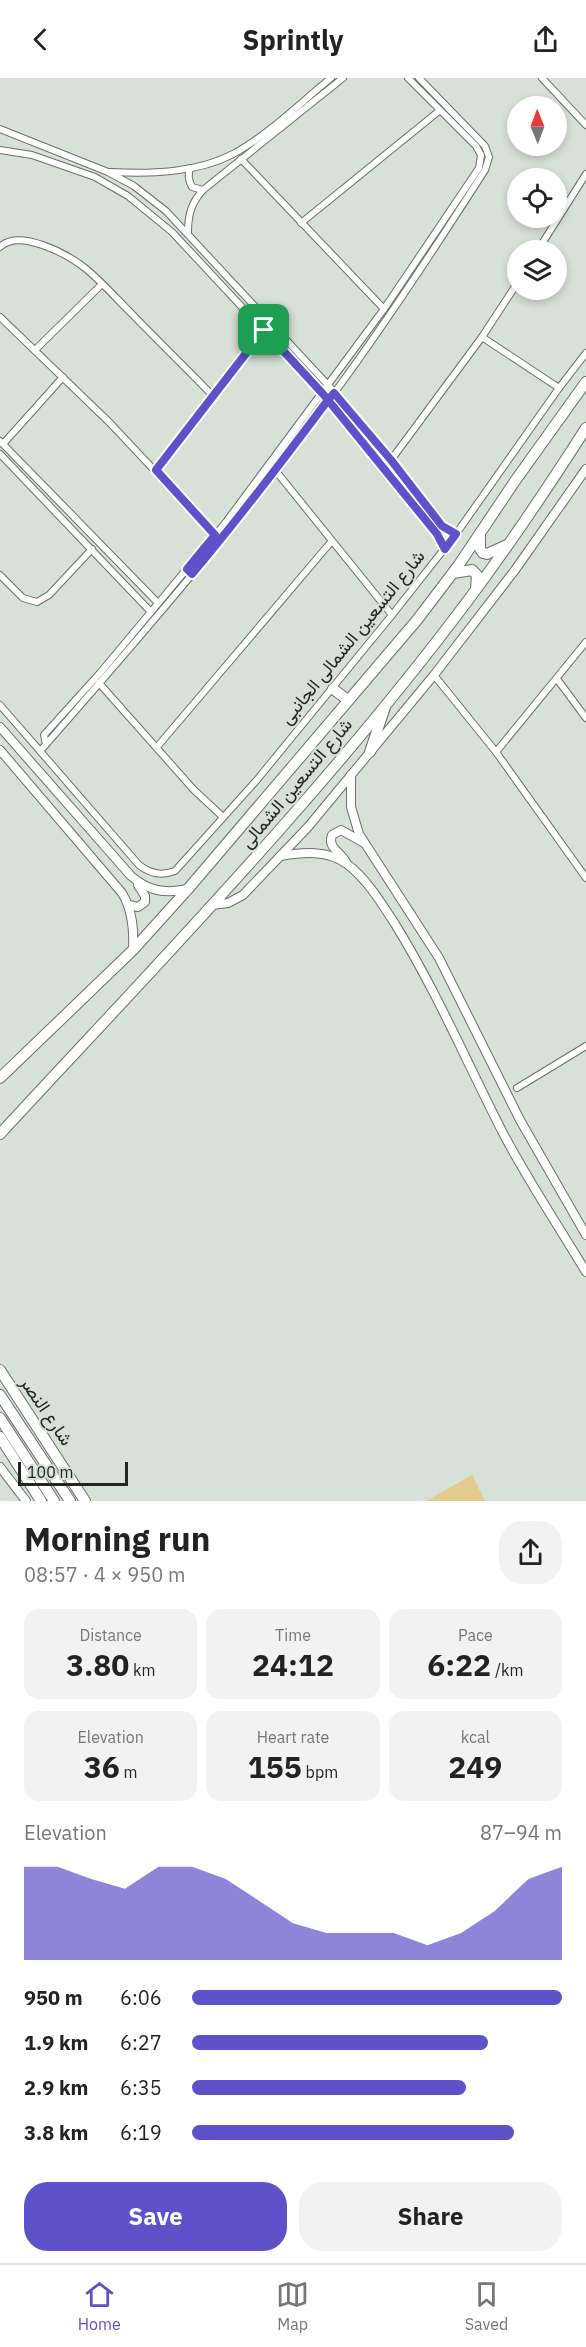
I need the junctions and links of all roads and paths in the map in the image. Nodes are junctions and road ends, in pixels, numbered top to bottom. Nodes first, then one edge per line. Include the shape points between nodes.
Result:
1 (331, 78) edge
2 (344, 78) edge
3 (408, 78) edge
4 (419, 78) edge
5 (542, 78) edge
6 (439, 111) junction
7 (586, 125) edge
8 (0, 129) edge
9 (2, 149) edge
10 (241, 159) junction
11 (190, 168) junction
12 (108, 172) junction
13 (586, 174) edge
14 (203, 189) junction
15 (302, 223) junction
16 (188, 234) junction
17 (544, 240) edge
18 (0, 247) edge
19 (102, 284) junction
20 (507, 299) edge
21 (384, 309) junction
22 (0, 317) edge
23 (264, 330) junction
24 (482, 337) junction
25 (35, 350) junction
26 (586, 354) edge
27 (63, 377) junction
28 (586, 382) edge
29 (329, 386) junction
30 (559, 388) junction
31 (334, 393) junction
32 (323, 394) junction
33 (213, 396) junction
34 (328, 400) junction
35 (586, 428) edge
36 (2, 443) edge
37 (0, 454) edge
38 (391, 460) junction
39 (586, 469) edge
40 (156, 470) junction
41 (275, 470) junction
42 (480, 533) junction
43 (456, 534) junction
44 (215, 535) junction
45 (331, 542) junction
46 (508, 545) junction
47 (92, 549) junction
48 (445, 549) junction
49 (189, 571) junction
50 (453, 573) junction
51 (0, 575) edge
52 (476, 589) junction
53 (158, 603) junction
54 (151, 612) junction
55 (392, 615) junction
56 (586, 642) edge
57 (434, 675) junction
58 (557, 679) junction
59 (99, 683) junction
60 (333, 689) junction
61 (348, 700) junction
62 (387, 702) junction
63 (0, 705) edge
64 (586, 717) edge
65 (0, 727) edge
66 (43, 747) junction
67 (157, 747) junction
68 (0, 750) edge
69 (370, 752) junction
70 (496, 752) junction
71 (351, 775) junction
72 (223, 817) junction
73 (364, 843) junction
74 (280, 856) junction
75 (347, 864) junction
76 (585, 875) edge
77 (131, 876) junction
78 (188, 889) junction
79 (129, 905) junction
80 (212, 905) junction
81 (133, 950) junction
82 (586, 1046) edge
83 (0, 1078) edge
84 (517, 1088) dead end
85 (0, 1134) edge
86 (586, 1235) edge
87 (586, 1272) edge
88 (0, 1370) edge
89 (0, 1395) edge
90 (0, 1418) edge
91 (0, 1437) edge
92 (0, 1467) edge
93 (29, 1480) junction
94 (18, 1488) junction
95 (26, 1501) edge
96 (41, 1501) edge
97 (54, 1501) edge
98 (70, 1501) edge
99 (85, 1501) edge

1 - 11 street via 242,148 222,159
2 - 10 street
3 - 6 street
4 - 31 street via 483,144 488,162 410,286
5 - 7 street
6 - 15 street
6 - 21 street via 479,149 481,162
8 - 12 street
9 - 23 street via 95,177 128,196 172,232
10 - 14 street
10 - 15 street
11 - 12 street
11 - 14 street via 192,187
12 - 16 street via 149,197
13 - 17 street
14 - 16 street via 190,208
15 - 21 street
16 - 29 street
18 - 19 street via 12,240 48,247 75,260
19 - 25 street
19 - 33 street
20 - 24 street
21 - 29 street
22 - 25 street
23 - 32 street
23 - 33 street
24 - 30 street
24 - 38 street
25 - 27 street
26 - 30 street, شارع التسعين الشمالى الجانبى
27 - 36 street
27 - 40 street
28 - 42 main road, شارع التسعين الشمالى
29 - 31 street
29 - 32 street
30 - 43 street, شارع التسعين الشمالى الجانبى
31 - 34 street
31 - 38 street
32 - 34 street
32 - 44 street
33 - 40 street
34 - 41 street
34 - 48 street
35 - 46 main road, شارع التسعين الشمالى
36 - 53 street
37 - 47 street
38 - 43 street via 442,526
39 - 57 street
40 - 44 street
41 - 45 street
41 - 49 street
42 - 46 main road via 483,553
42 - 50 main road, شارع التسعين الشمالى
43 - 48 street, شارع التسعين الشمالى الجانبى
44 - 49 street
45 - 55 street
45 - 67 street
46 - 52 main road, شارع التسعين الشمالى
47 - 51 street via 49,595 37,602 23,598
47 - 54 street
48 - 55 street, شارع التسعين الشمالى الجانبى
49 - 53 street
49 - 59 street
50 - 52 main road via 472,570 477,575
50 - 61 main road, شارع التسعين الشمالى
52 - 62 main road, شارع التسعين الشمالى
53 - 54 street
54 - 66 street via 44,735
55 - 60 street, شارع التسعين الشمالى الجانبى
56 - 58 street
57 - 69 street
57 - 70 street
58 - 64 street
58 - 70 street
59 - 66 street
59 - 67 street
60 - 61 main road
60 - 72 street, شارع التسعين الشمالى الجانبى
61 - 78 main road, شارع التسعين الشمالى
62 - 69 main road
62 - 80 main road, شارع التسعين الشمالى
63 - 66 street
65 - 77 street
66 - 72 street, شارع التسعين الشمالى الجانبى via 140,865 152,873 175,871
67 - 72 street
68 - 79 street
69 - 71 street
70 - 76 street
71 - 73 street via 351,807
71 - 74 street
73 - 75 street via 341,830 332,835 331,846
73 - 86 street via 439,958 520,1120
74 - 75 street via 318,854
74 - 80 street via 236,899
75 - 87 street via 365,882 407,944 505,1136
77 - 78 street via 151,890
77 - 79 street via 146,899 141,906
78 - 81 main road, شارع التسعين الشمالى
79 - 81 street
80 - 85 main road, شارع التسعين الشمالى
81 - 83 main road, شارع التسعين الشمالى
82 - 84 street
88 - 99 main road, شارع النصر
89 - 98 main road
90 - 97 main road
91 - 93 main road
92 - 94 street
93 - 94 main road
93 - 96 main road
94 - 95 street

